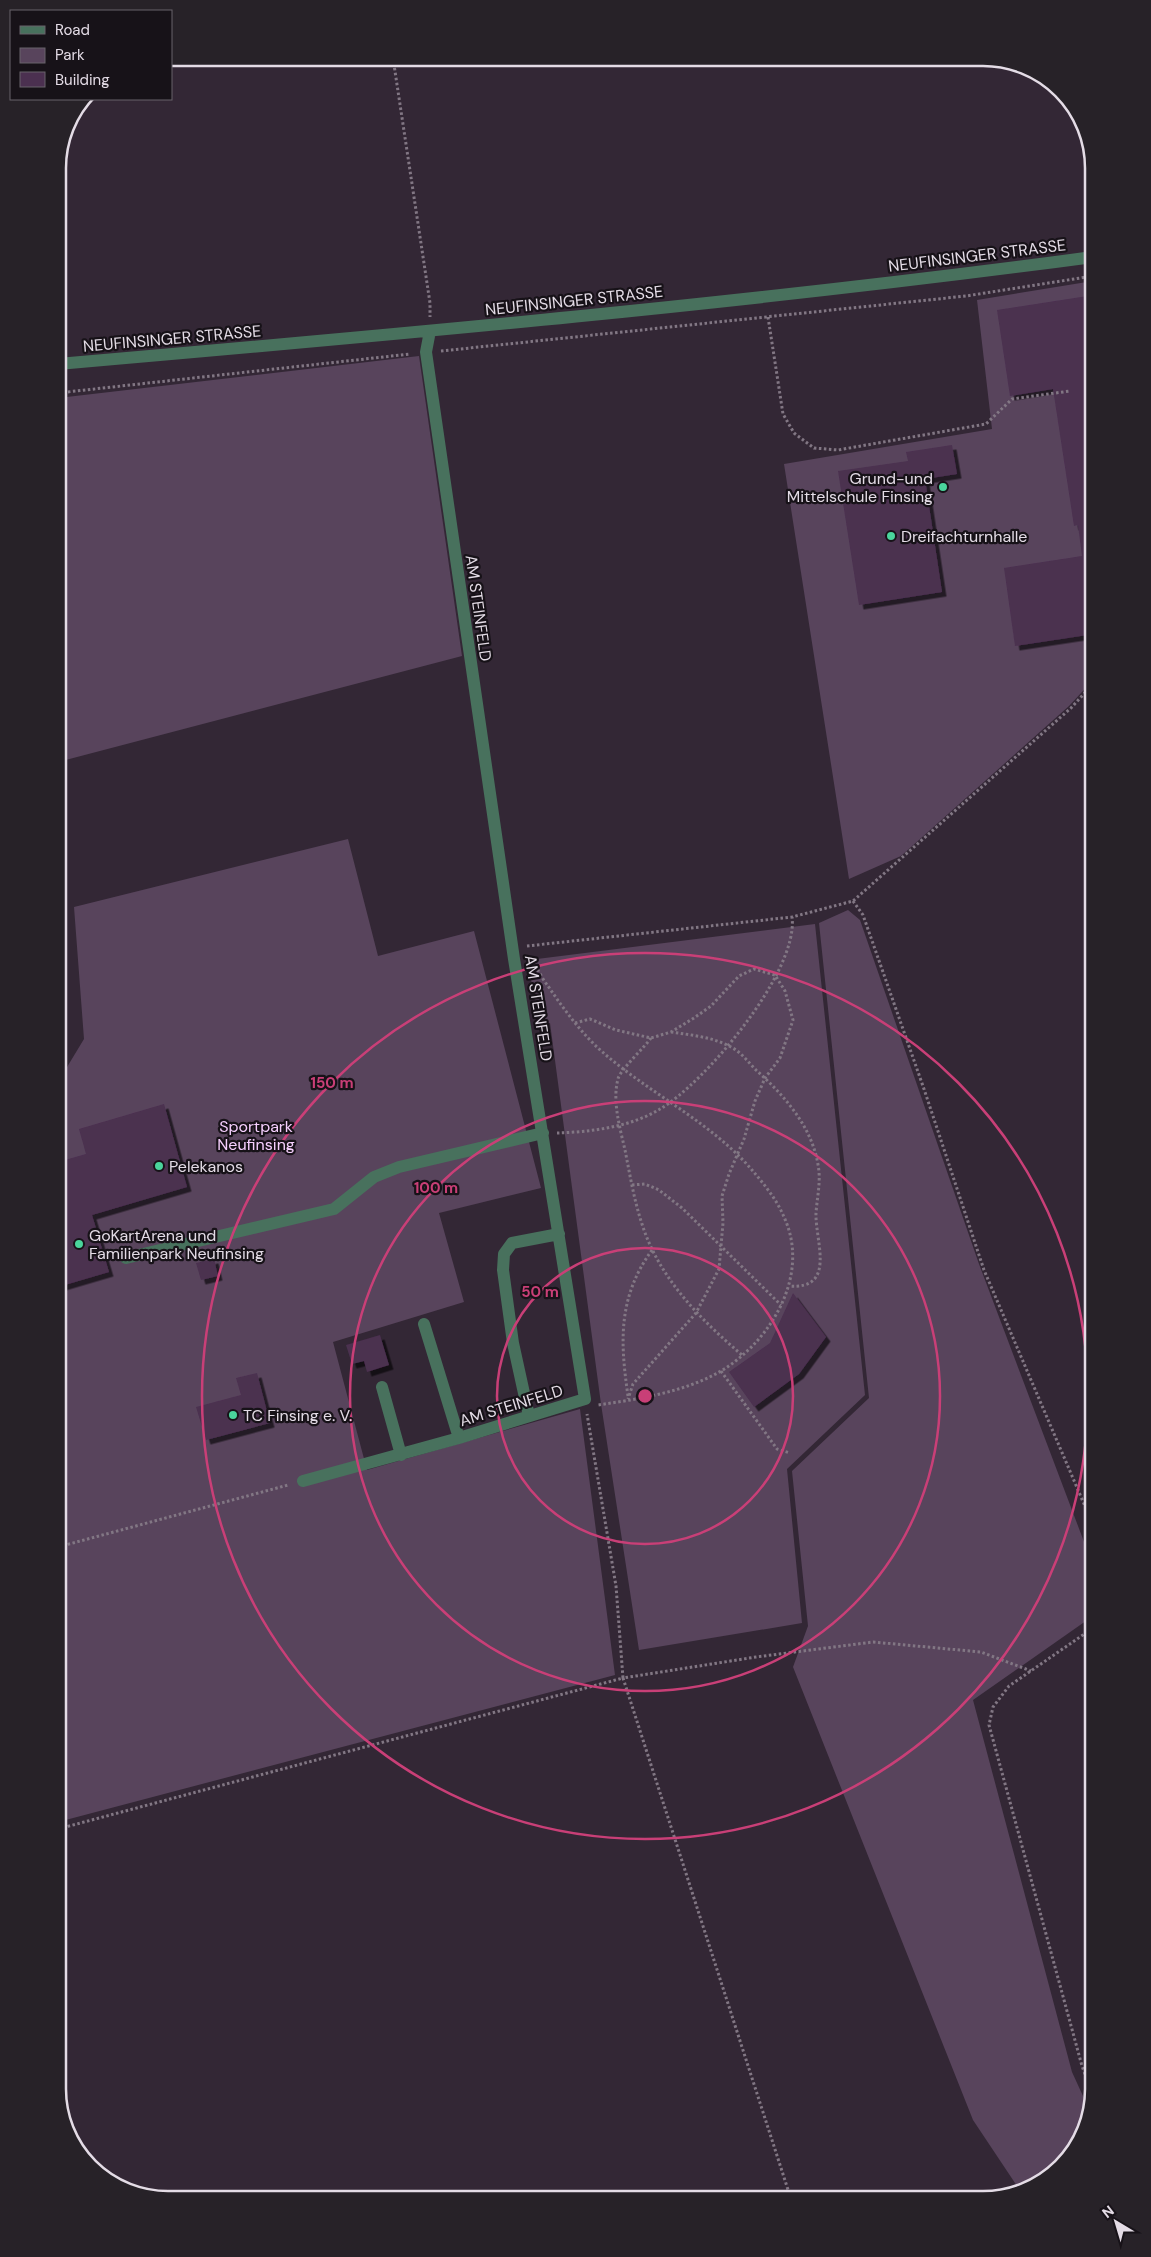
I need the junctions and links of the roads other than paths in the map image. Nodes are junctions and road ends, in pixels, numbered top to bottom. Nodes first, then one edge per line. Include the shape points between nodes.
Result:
1 (1085, 258) edge
2 (430, 331) junction
3 (66, 363) edge
4 (543, 1133) junction
5 (559, 1234) junction
6 (126, 1258) dead end
7 (424, 1324) dead end
8 (382, 1387) dead end
9 (529, 1416) junction
10 (459, 1438) junction
11 (401, 1455) junction
12 (303, 1481) road end

1 - 2 street, NEUFINSINGER STRASSE
2 - 3 street, NEUFINSINGER STRASSE
2 - 4 street, AM STEINFELD via 426,352 513,953
4 - 5 street, AM STEINFELD
4 - 6 street via 399,1167 374,1177 334,1209
5 - 9 street, AM STEINFELD via 585,1399
5 - 9 street via 512,1243 504,1254 503,1270 513,1343
7 - 10 street
8 - 11 street
9 - 10 street, AM STEINFELD
10 - 11 street, AM STEINFELD
11 - 12 street, AM STEINFELD

